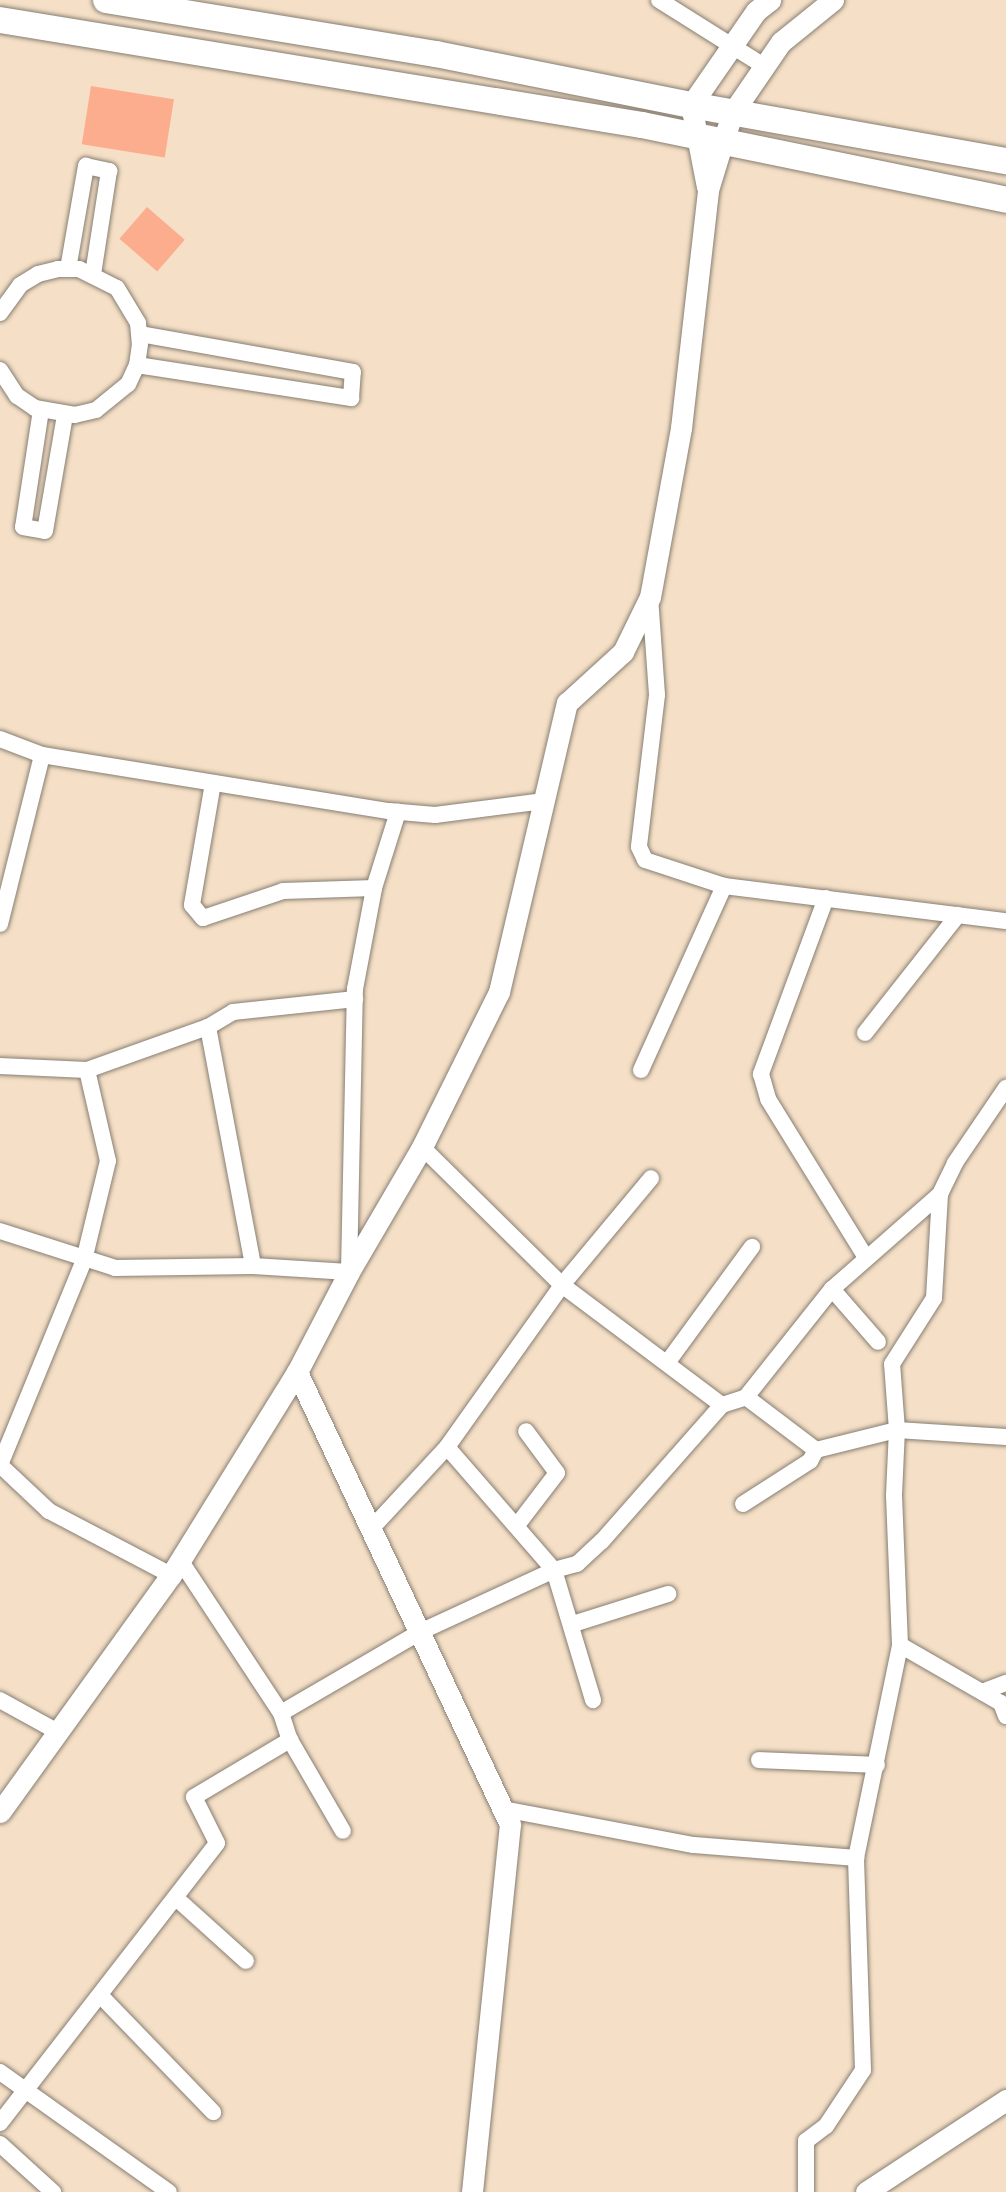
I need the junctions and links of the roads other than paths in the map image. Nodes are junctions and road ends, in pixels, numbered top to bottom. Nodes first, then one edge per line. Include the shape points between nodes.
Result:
1 (106, 0) edge
2 (659, 0) edge
3 (770, 0) edge
4 (833, 0) edge
5 (0, 20) edge
6 (730, 48) junction
7 (764, 66) junction
8 (691, 105) junction
9 (733, 112) junction
10 (696, 135) junction
11 (723, 141) junction
12 (1006, 160) edge
13 (708, 190) junction
14 (1006, 200) edge
15 (68, 269) junction
16 (93, 274) junction
17 (0, 312) edge
18 (139, 334) junction
19 (137, 365) junction
20 (0, 370) edge
21 (41, 410) junction
22 (66, 415) junction
23 (650, 597) junction
24 (0, 739) edge
25 (42, 755) junction
26 (213, 783) junction
27 (544, 801) junction
28 (398, 812) junction
29 (724, 886) junction
30 (374, 888) junction
31 (826, 898) junction
32 (958, 915) junction
33 (1006, 921) edge
34 (0, 924) edge
35 (355, 999) junction
36 (208, 1027) junction
37 (865, 1033) dead end
38 (0, 1066) edge
39 (87, 1070) junction
40 (641, 1070) dead end
41 (1006, 1088) edge
42 (422, 1147) junction
43 (651, 1178) dead end
44 (940, 1194) junction
45 (0, 1231) edge
46 (752, 1247) dead end
47 (865, 1256) junction
48 (84, 1260) junction
49 (253, 1266) junction
50 (349, 1272) junction
51 (562, 1285) junction
52 (832, 1289) junction
53 (878, 1342) dead end
54 (667, 1363) junction
55 (297, 1372) junction
56 (746, 1397) junction
57 (722, 1404) junction
58 (897, 1430) junction
59 (526, 1431) dead end
60 (1006, 1437) edge
61 (447, 1447) junction
62 (816, 1450) junction
63 (0, 1465) edge
64 (743, 1504) dead end
65 (518, 1524) junction
66 (371, 1529) junction
67 (175, 1568) junction
68 (554, 1570) junction
69 (668, 1594) dead end
70 (573, 1624) junction
71 (420, 1632) junction
72 (900, 1645) junction
73 (1006, 1683) edge
74 (982, 1692) junction
75 (0, 1700) edge
76 (593, 1700) dead end
77 (280, 1713) junction
78 (1006, 1716) edge
79 (57, 1732) junction
80 (290, 1740) junction
81 (759, 1760) dead end
82 (877, 1764) junction
83 (503, 1809) junction
84 (0, 1812) edge
85 (343, 1831) dead end
86 (856, 1858) junction
87 (176, 1898) junction
88 (246, 1961) dead end
89 (100, 1995) junction
90 (0, 2072) edge
91 (23, 2091) junction
92 (1006, 2100) edge
93 (213, 2112) dead end
94 (0, 2123) edge
95 (0, 2144) edge
96 (53, 2192) edge
97 (169, 2192) edge
98 (472, 2192) edge
99 (806, 2192) edge
100 (866, 2192) edge

1 - 8 main road via 436,54
2 - 6 street
3 - 6 street via 756,11
4 - 7 street via 781,42
5 - 10 main road
6 - 7 street
6 - 8 street
7 - 9 street
8 - 9 main road
8 - 10 street
9 - 11 street
9 - 12 main road
10 - 11 main road
10 - 13 street
11 - 13 street
11 - 14 main road
13 - 23 street via 681,428
15 - 16 street
15 - 16 street via 86,166 109,171
15 - 17 street via 38,274 20,285
16 - 18 street via 117,288 130,304
18 - 19 street
18 - 19 street via 353,372 351,398
19 - 22 street via 128,384 113,399 96,410
20 - 21 street via 17,396
21 - 22 street
21 - 22 street via 23,527 45,531
23 - 27 street via 623,652 567,704
23 - 29 street via 657,695 639,847 645,860 655,865
24 - 25 street
25 - 26 street
25 - 34 street
26 - 28 street
26 - 30 street via 192,905 203,918 283,891
27 - 28 street via 435,815
27 - 42 street via 499,992
28 - 30 street
29 - 31 street
29 - 40 street
30 - 35 street
31 - 32 street
31 - 47 street via 761,1074 768,1099
32 - 33 street
32 - 37 street
35 - 36 street via 233,1012
35 - 50 street
36 - 39 street
36 - 49 street
38 - 39 street
39 - 48 street via 108,1161
41 - 44 street via 955,1163
42 - 50 street
42 - 51 street
43 - 51 street
44 - 47 street
44 - 58 street via 934,1298 892,1364
45 - 48 street
46 - 54 street
47 - 52 street
48 - 49 street via 115,1268
48 - 63 street
49 - 50 street
50 - 55 street
51 - 54 street
51 - 61 street
52 - 53 street
52 - 56 street
54 - 57 street
55 - 66 street
55 - 67 street
56 - 57 street
56 - 62 street
57 - 68 street via 602,1541 577,1564
58 - 60 street
58 - 62 street
58 - 72 street via 894,1496
59 - 65 street via 557,1473
61 - 65 street
61 - 66 street
62 - 64 street via 810,1461
63 - 67 street via 49,1511
65 - 68 street
66 - 71 street
67 - 77 street
67 - 79 street
68 - 70 street
68 - 71 street
69 - 70 street
70 - 76 street
71 - 77 street
71 - 83 street
72 - 74 street
72 - 82 street
73 - 74 street
74 - 78 street via 1001,1703
75 - 79 street
77 - 80 street
79 - 84 street
80 - 85 street
80 - 87 street via 194,1797 217,1843
81 - 82 street
82 - 86 street
83 - 86 street via 694,1845
83 - 98 street via 510,1824
86 - 99 street via 863,2070 826,2126 806,2140
87 - 88 street
87 - 89 street
89 - 91 street
89 - 93 street
90 - 91 street
91 - 94 street
91 - 97 street
92 - 100 street
95 - 96 street

